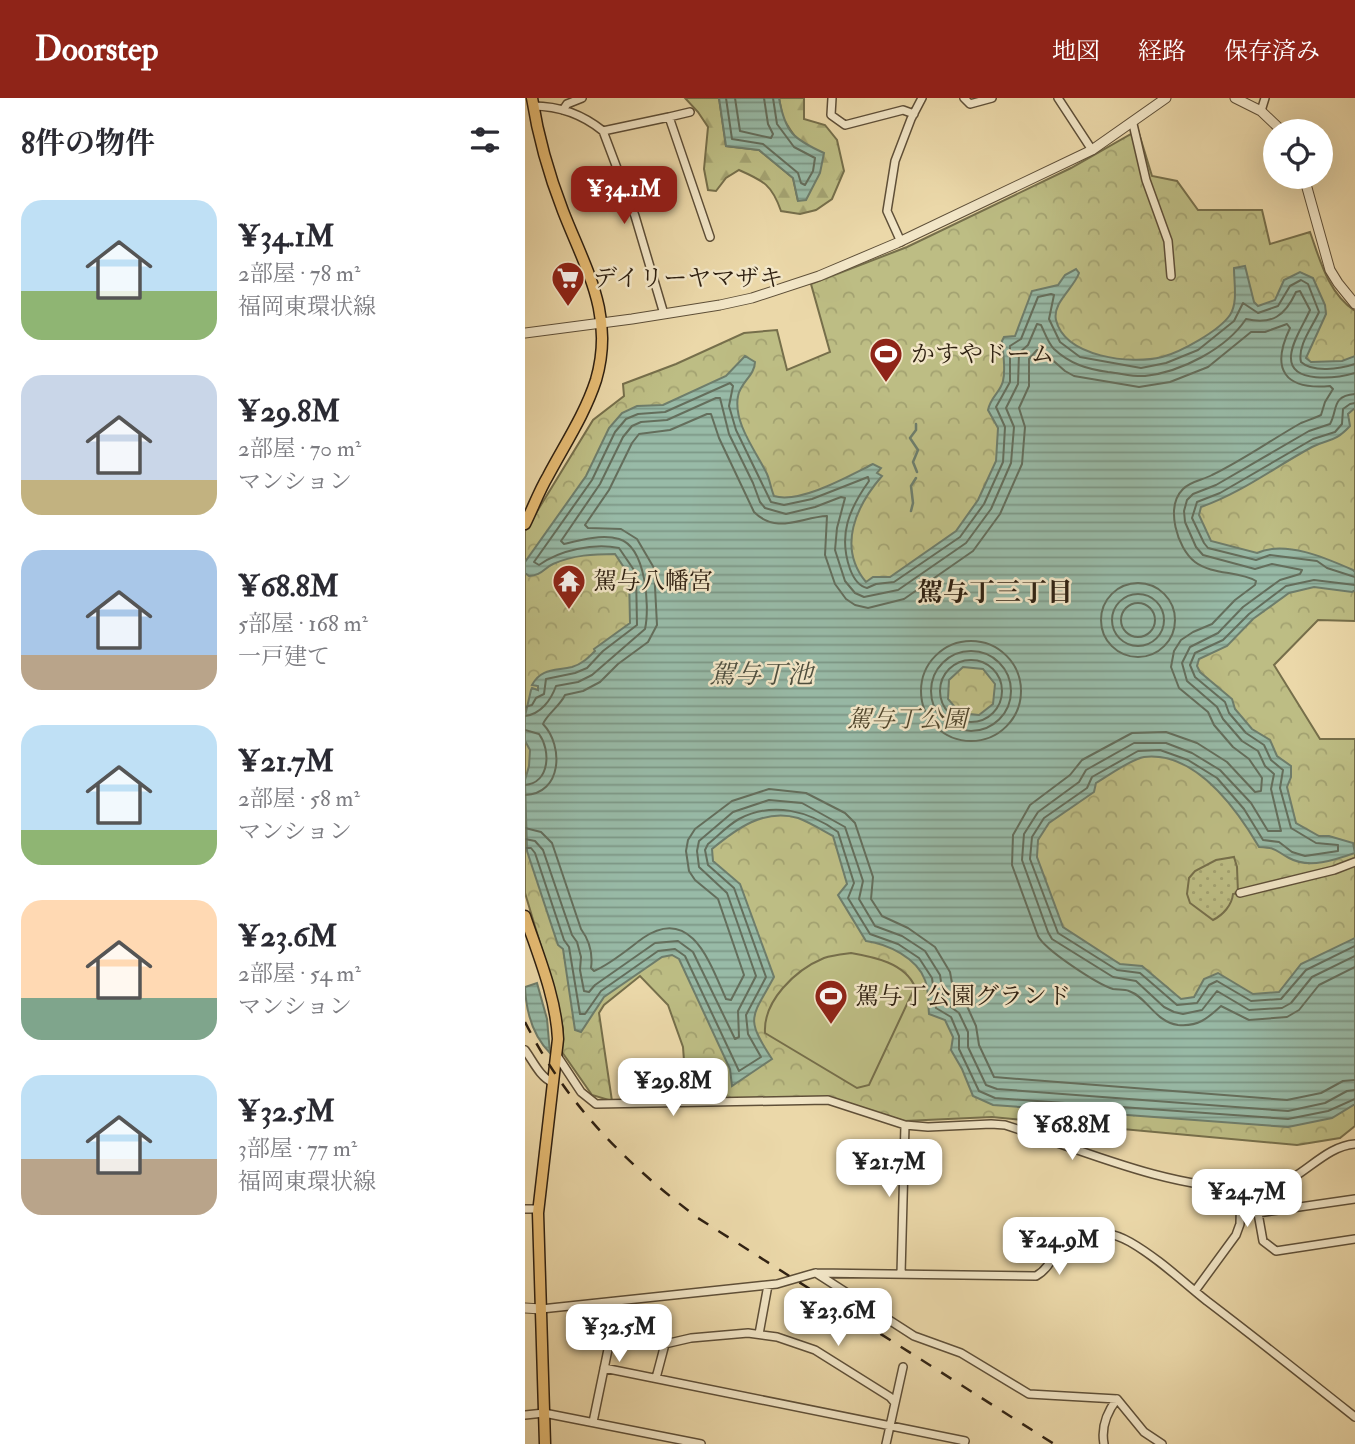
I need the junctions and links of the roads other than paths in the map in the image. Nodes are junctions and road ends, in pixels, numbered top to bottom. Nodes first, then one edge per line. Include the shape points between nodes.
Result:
1 (582, 98) edge
2 (832, 98) edge
3 (922, 98) edge
4 (964, 98) edge
5 (992, 98) edge
6 (1059, 98) edge
7 (1235, 98) edge
8 (1265, 98) edge
9 (1164, 99) edge
10 (532, 102) edge
11 (563, 110) junction
12 (1261, 111) junction
13 (690, 112) dead end
14 (913, 114) junction
15 (669, 117) junction
16 (1269, 119) edge
17 (1133, 124) junction
18 (603, 131) junction
19 (1092, 150) junction
20 (1307, 189) edge
21 (710, 237) dead end
22 (901, 242) junction
23 (1171, 276) dead end
24 (1355, 304) edge
25 (664, 314) junction
26 (603, 322) junction
27 (525, 333) edge
28 (525, 524) edge
29 (1355, 862) edge
30 (1240, 893) dead end
31 (525, 915) edge
32 (525, 1050) edge
33 (556, 1053) junction
34 (552, 1083) junction
35 (905, 1125) junction
36 (1355, 1144) edge
37 (1241, 1188) junction
38 (1355, 1199) edge
39 (525, 1209) edge
40 (539, 1209) junction
41 (1355, 1239) edge
42 (815, 1273) junction
43 (901, 1274) junction
44 (768, 1285) junction
45 (1195, 1291) junction
46 (618, 1301) junction
47 (525, 1308) edge
48 (541, 1309) junction
49 (759, 1334) junction
50 (903, 1367) dead end
51 (604, 1368) junction
52 (656, 1378) junction
53 (1117, 1399) junction
54 (895, 1403) junction
55 (544, 1413) junction
56 (525, 1415) edge
57 (1355, 1417) edge
58 (593, 1423) junction
59 (890, 1425) junction
60 (545, 1444) edge
61 (701, 1444) edge
62 (886, 1444) edge
63 (964, 1444) edge
64 (1104, 1444) edge
65 (1162, 1444) edge

1 - 11 street
2 - 14 street via 831,115 845,125 903,110
3 - 14 street
4 - 5 street via 971,104
6 - 19 street
7 - 12 street
8 - 12 street
9 - 17 street
10 - 11 street
10 - 26 main road via 548,169 586,264
11 - 18 street
12 - 16 street
13 - 15 street
14 - 22 street via 895,161 887,211
15 - 18 street
15 - 21 street
17 - 19 street
17 - 23 street via 1168,242
18 - 25 street
19 - 22 street
20 - 24 street via 1330,270
22 - 25 street via 763,295
25 - 26 street
26 - 27 street
26 - 28 main road via 601,353 587,404
29 - 30 street
31 - 33 main road via 557,1024
32 - 34 street
33 - 34 main road
33 - 35 street via 581,1092 596,1104 828,1100
34 - 40 main road
35 - 37 street via 1005,1125 1159,1175
35 - 43 street
36 - 37 street via 1339,1148 1276,1186
37 - 45 street via 1236,1235
38 - 41 street via 1258,1213 1263,1241 1276,1251
39 - 40 street
40 - 48 main road
42 - 43 street
42 - 44 street
42 - 53 street via 914,1336 961,1353 1029,1394
43 - 45 street via 1037,1276 1068,1235 1097,1232 1131,1242
44 - 46 street
44 - 49 street
45 - 57 street
46 - 48 street
46 - 51 street
47 - 48 street
48 - 55 main road
49 - 52 street via 670,1342 663,1348
49 - 54 street via 815,1350
50 - 54 street
51 - 52 street
51 - 58 street
52 - 59 street
53 - 64 street via 1102,1432
53 - 65 street via 1144,1432
54 - 59 street
55 - 56 street
55 - 58 street
55 - 60 main road
58 - 61 street
59 - 62 street
59 - 63 street

